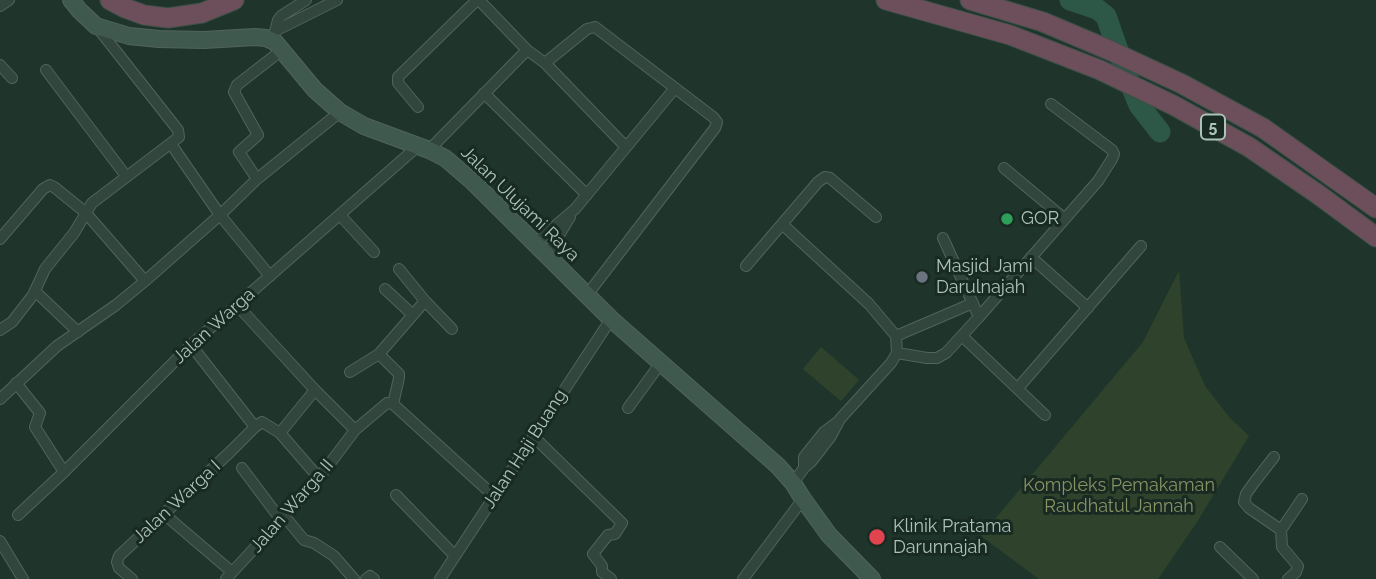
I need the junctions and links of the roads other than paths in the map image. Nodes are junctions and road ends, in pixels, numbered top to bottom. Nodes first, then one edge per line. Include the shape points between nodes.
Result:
1 (9, 0) edge
2 (71, 0) edge
3 (110, 0) edge
4 (234, 0) edge
5 (306, 0) edge
6 (337, 0) edge
7 (478, 0) edge
8 (886, 0) edge
9 (970, 0) edge
10 (0, 6) edge
11 (96, 26) junction
12 (277, 41) junction
13 (527, 50) junction
14 (545, 63) junction
15 (0, 65) edge
16 (46, 70) dead end
17 (12, 78) dead end
18 (675, 88) junction
19 (484, 93) junction
20 (1051, 104) dead end
21 (418, 107) dead end
22 (340, 112) junction
23 (171, 144) junction
24 (626, 147) junction
25 (423, 148) junction
26 (1004, 167) dead end
27 (126, 176) junction
28 (257, 179) junction
29 (587, 195) junction
30 (1376, 208) edge
31 (575, 209) junction
32 (85, 212) junction
33 (220, 215) junction
34 (340, 215) junction
35 (876, 217) dead end
36 (1065, 219) junction
37 (782, 224) junction
38 (1376, 237) edge
39 (943, 238) dead end
40 (0, 239) edge
41 (1141, 246) dead end
42 (541, 249) junction
43 (374, 252) dead end
44 (1031, 257) junction
45 (746, 267) dead end
46 (398, 269) dead end
47 (270, 276) junction
48 (145, 281) junction
49 (385, 289) dead end
50 (35, 291) junction
51 (587, 295) junction
52 (425, 301) junction
53 (972, 303) junction
54 (237, 305) junction
55 (1088, 308) junction
56 (413, 315) junction
57 (979, 317) junction
58 (611, 319) junction
59 (452, 329) dead end
60 (0, 330) edge
61 (78, 332) junction
62 (962, 335) junction
63 (896, 336) junction
64 (191, 345) junction
65 (897, 353) junction
66 (379, 354) junction
67 (660, 364) junction
68 (350, 372) dead end
69 (16, 383) junction
70 (1018, 388) junction
71 (314, 390) junction
72 (0, 399) edge
73 (393, 404) junction
74 (628, 408) dead end
75 (1045, 415) dead end
76 (259, 425) junction
77 (355, 430) junction
78 (280, 433) junction
79 (533, 436) junction
80 (1274, 457) dead end
81 (242, 468) dead end
82 (64, 472) junction
83 (319, 478) junction
84 (793, 483) junction
85 (396, 495) dead end
86 (494, 496) junction
87 (803, 499) junction
88 (1302, 499) dead end
89 (164, 514) junction
90 (18, 515) dead end
91 (283, 518) junction
92 (1281, 530) junction
93 (0, 541) edge
94 (1220, 547) dead end
95 (455, 556) junction
96 (229, 576) edge
97 (23, 579) edge
98 (132, 579) edge
99 (354, 579) edge
100 (366, 579) edge
101 (374, 579) edge
102 (440, 579) edge
103 (611, 579) edge
104 (743, 579) edge
105 (872, 579) edge
106 (1253, 579) edge
107 (1288, 579) edge

1 - 10 street
2 - 11 street
3 - 4 highway via 144,15 168,18 202,13
5 - 12 street via 278,20
6 - 12 street
7 - 13 street
7 - 21 street via 398,76 398,83
8 - 38 highway, 5 via 1035,44 1173,105 1249,147
9 - 30 highway, 5 via 1043,22 1182,84 1263,128
11 - 12 street via 159,39 266,37
11 - 23 street via 178,130 179,137
12 - 22 street, Jalan Ulujami Raya via 314,90
12 - 28 street via 233,92 258,135 239,152
13 - 14 street
13 - 19 street, Jalan Warga
14 - 18 street via 595,27
14 - 24 street
15 - 17 street
16 - 27 street
18 - 24 street
18 - 51 street via 713,117 715,128
19 - 25 street, Jalan Warga
19 - 29 street
20 - 36 street via 1114,154
22 - 25 street, Jalan Ulujami Raya
22 - 28 street
23 - 27 street
23 - 33 street
24 - 29 street
25 - 34 street, Jalan Warga
25 - 42 street, Jalan Ulujami Raya via 459,169
26 - 36 street
27 - 32 street
28 - 33 street
29 - 31 street
31 - 42 street
31 - 42 street
32 - 40 street via 50,185
32 - 48 street
32 - 50 street
33 - 47 street
33 - 48 street
34 - 43 street
34 - 47 street, Jalan Warga
35 - 37 street via 825,177
36 - 44 street
37 - 45 street
37 - 63 street via 869,304
39 - 53 street
41 - 55 street
42 - 51 street, Jalan Ulujami Raya
44 - 55 street
44 - 57 street
46 - 52 street
47 - 54 street, Jalan Warga
48 - 61 street
49 - 56 street
50 - 60 street via 12,322
50 - 61 street
51 - 58 street, Jalan Ulujami Raya
52 - 56 street
52 - 59 street
53 - 57 street
53 - 63 street
54 - 64 street, Jalan Warga
54 - 71 street
55 - 70 street
56 - 66 street
57 - 62 street
58 - 67 street, Jalan Ulujami Raya
58 - 79 street, Jalan Haji Buang
61 - 69 street
62 - 65 street via 937,358
62 - 70 street
63 - 65 street
64 - 76 street
64 - 82 street, Jalan Warga
65 - 84 street via 824,432 804,457 804,468
66 - 68 street
66 - 73 street via 399,374
67 - 74 street
67 - 84 street, Jalan Ulujami Raya
69 - 72 street
69 - 82 street via 40,413 35,427
70 - 75 street
71 - 77 street
71 - 78 street
73 - 77 street, Jalan Warga II via 380,407
73 - 86 street
76 - 78 street
76 - 89 street, Jalan Warga I
77 - 83 street, Jalan Warga II
78 - 83 street
79 - 86 street, Jalan Haji Buang
79 - 103 street via 622,523 593,554
80 - 92 street via 1244,502
81 - 91 street
82 - 90 street, Jalan Warga
83 - 91 street, Jalan Warga II
84 - 87 street, Jalan Ulujami Raya
85 - 95 street
86 - 95 street, Jalan Haji Buang
87 - 104 street
87 - 105 street, Jalan Ulujami Raya via 829,535
88 - 92 street
89 - 96 street
89 - 98 street, Jalan Warga I via 119,556 119,568
91 - 96 street, Jalan Warga II
91 - 99 street via 304,540 334,556
92 - 107 street via 1282,547 1298,566
93 - 97 street
94 - 106 street
95 - 102 street, Jalan Haji Buang
100 - 101 street

